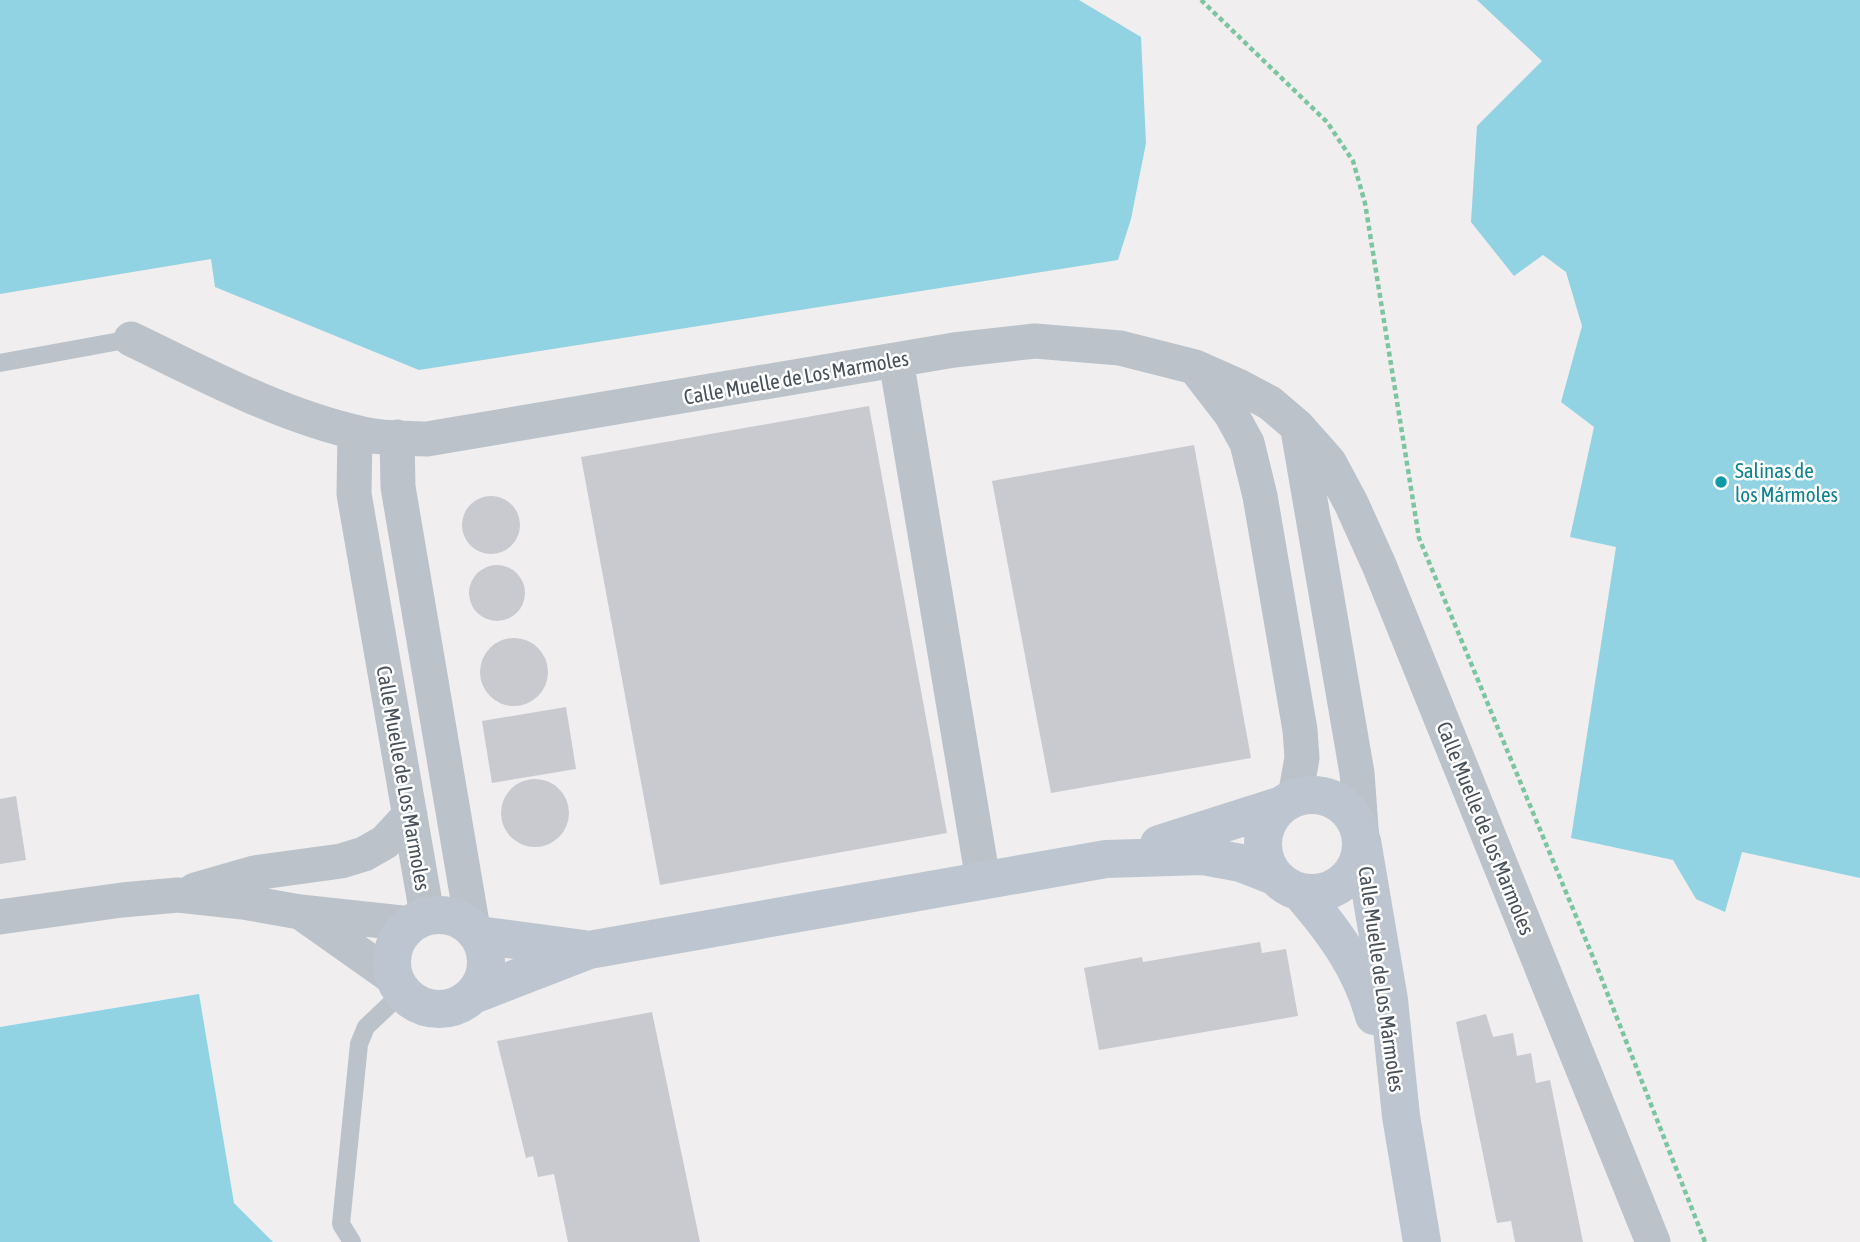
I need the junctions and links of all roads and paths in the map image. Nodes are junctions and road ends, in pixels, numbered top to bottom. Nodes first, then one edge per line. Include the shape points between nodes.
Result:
1 (1201, 0) edge
2 (131, 339) joint
3 (896, 360) junction
4 (0, 363) edge
5 (1195, 367) junction
6 (1298, 426) junction
7 (355, 432) junction
8 (397, 437) junction
9 (1288, 801) junction
10 (410, 815) junction
11 (1362, 841) junction
12 (1106, 859) junction
13 (983, 880) junction
14 (1288, 884) junction
15 (178, 895) junction
16 (300, 912) junction
17 (0, 917) edge
18 (418, 920) junction
19 (476, 932) junction
20 (589, 950) junction
21 (399, 985) junction
22 (473, 995) junction
23 (1401, 1116) junction
24 (352, 1242) edge
25 (1422, 1242) edge
26 (1653, 1242) edge
27 (1705, 1242) edge

1 - 27 path via 1326,122 1353,161 1365,203 1419,538
2 - 4 lane, Calle Muelle de Los Marmoles
2 - 7 street, Calle Muelle de Los Marmoles via 265,402
3 - 5 street, Calle Muelle de Los Marmoles via 1035,341 1121,348
3 - 8 street, Calle Muelle de Los Marmoles via 427,439
3 - 13 street
5 - 6 street, Calle Muelle de Los Marmoles via 1270,403
5 - 9 street via 1247,443 1260,496 1300,730 1301,758
6 - 11 street via 1356,773
6 - 26 street, Calle Muelle de Los Marmoles via 1329,462 1379,565
7 - 8 street, Calle Muelle de Los Marmoles
7 - 10 street, Calle Muelle de Los Marmoles via 354,494
8 - 19 street, Calle Muelle de Los Marmoles via 398,486
9 - 11 street via 1311,794 1340,803 1358,826
9 - 12 street
9 - 14 street via 1271,817 1263,847 1266,863
10 - 15 street via 385,842 364,854 254,873
10 - 18 street, Calle Muelle de Los Marmoles via 425,903
11 - 14 street via 1355,870 1332,890 1317,893
11 - 23 street, Calle Muelle de Los Mármoles via 1390,1000
12 - 13 street
12 - 14 street, Calle Muelle de Los Mármoles via 1203,856 1241,863
13 - 20 street
14 - 23 street, Calle Muelle de Los Mármoles via 1332,929 1359,971
15 - 16 street
15 - 17 street
16 - 18 street
16 - 21 street
18 - 19 street via 440,915 455,918
18 - 21 street via 394,948 392,963
19 - 20 street
19 - 22 street via 485,951 485,967
20 - 22 street
21 - 22 street via 415,1002 429,1008 445,1009
21 - 24 lane via 366,1027 359,1044 341,1224
23 - 25 street, Calle Muelle de Los Mármoles

